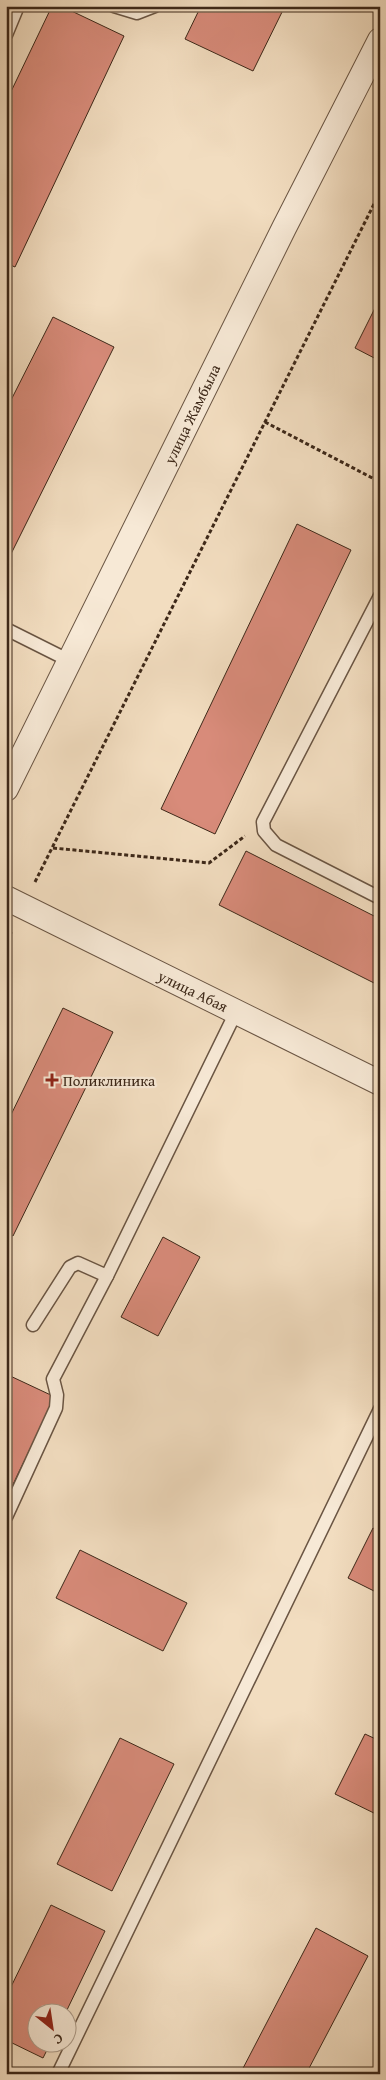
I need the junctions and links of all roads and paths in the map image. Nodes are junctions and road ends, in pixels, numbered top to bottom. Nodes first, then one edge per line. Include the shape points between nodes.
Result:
1 (18, 6) edge
2 (114, 6) edge
3 (154, 6) edge
4 (6, 35) edge
5 (380, 40) edge
6 (380, 192) edge
7 (265, 422) junction
8 (380, 482) edge
9 (380, 596) edge
10 (6, 628) edge
11 (70, 661) junction
12 (6, 789) edge
13 (263, 822) junction
14 (53, 848) junction
15 (380, 898) edge
16 (15, 902) edge
17 (6, 941) edge
18 (236, 1012) junction
19 (380, 1083) edge
20 (107, 1276) junction
21 (33, 1325) dead end
22 (380, 1409) edge
23 (6, 1517) edge
24 (58, 2074) edge

1 - 4 lane
2 - 3 lane via 137,13
5 - 11 street, улица Жамбыла
6 - 7 path
7 - 8 path
7 - 14 path
9 - 13 lane
10 - 11 lane
11 - 12 street, улица Жамбыла
13 - 14 path via 209,864
13 - 15 lane via 264,831 276,845
14 - 16 path
16 - 17 path
16 - 18 street, улица Абая
18 - 19 street, улица Абая
18 - 20 lane
20 - 21 lane via 78,1263 70,1267
20 - 23 lane via 53,1379 56,1408
22 - 24 lane

